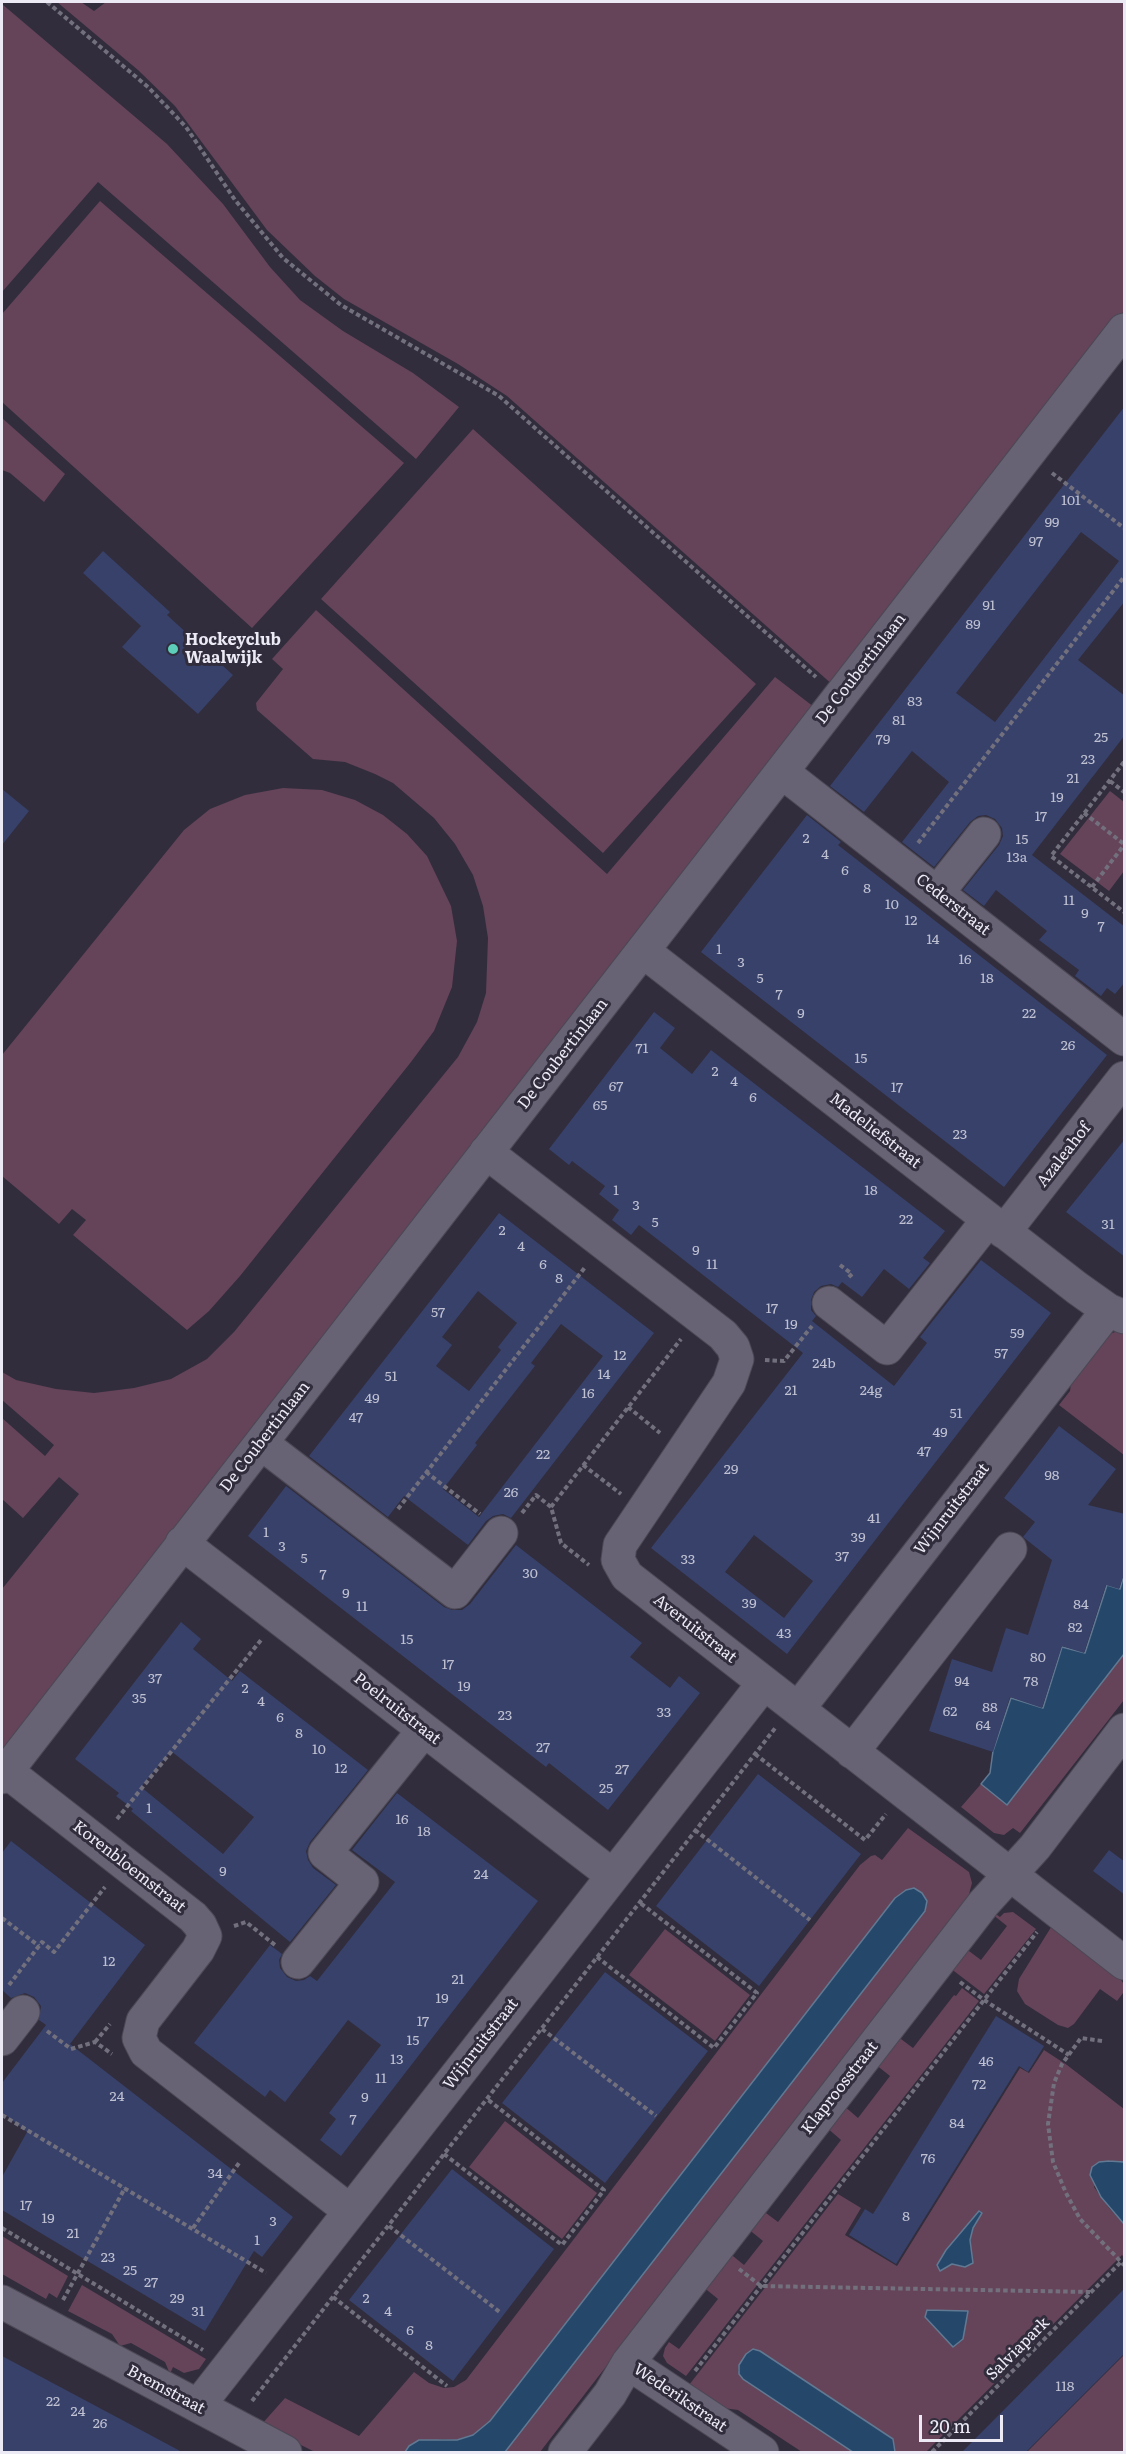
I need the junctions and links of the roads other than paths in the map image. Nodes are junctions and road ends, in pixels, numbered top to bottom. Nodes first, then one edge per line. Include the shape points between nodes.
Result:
1 (1122, 340) edge
2 (782, 772) junction
3 (984, 834) dead end
4 (937, 893) junction
5 (643, 951) junction
6 (1125, 1039) edge
7 (1125, 1078) edge
8 (486, 1152) junction
9 (996, 1226) junction
10 (829, 1303) road end
11 (1116, 1314) edge
12 (261, 1443) junction
13 (501, 1533) dead end
14 (182, 1543) junction
15 (1010, 1549) dead end
16 (764, 1683) junction
17 (795, 1707) junction
18 (424, 1730) junction
19 (1125, 1730) edge
20 (852, 1752) junction
21 (4, 1774) edge
22 (1009, 1874) junction
23 (612, 1875) junction
24 (298, 1962) road end
25 (1125, 1964) edge
26 (15, 2000) road end
27 (2, 2039) edge
28 (350, 2211) junction
29 (2, 2302) edge
30 (628, 2363) junction
31 (198, 2406) junction
32 (285, 2452) edge
33 (565, 2452) edge
34 (762, 2452) edge

1 - 2 street, De Coubertinlaan via 1028,454
2 - 4 street, Cederstraat
2 - 5 street, De Coubertinlaan
3 - 4 street
4 - 6 street, Cederstraat
5 - 8 street, De Coubertinlaan
5 - 9 street, Madeliefstraat
7 - 9 street, Azaleahof
8 - 12 street, De Coubertinlaan
8 - 16 street, Averuitstraat via 723,1335 733,1347 737,1359 729,1383 620,1545 618,1560 627,1576
9 - 10 street, Azaleahof via 887,1348
9 - 11 street, Madeliefstraat
11 - 17 street, Wijnruitstraat
12 - 13 street via 455,1592
12 - 14 street, De Coubertinlaan
14 - 18 street, Poelruitstraat
14 - 21 street, De Coubertinlaan
15 - 20 street
16 - 17 street, Averuitstraat
16 - 23 street, Wijnruitstraat
17 - 20 street, Averuitstraat
18 - 23 street, Poelruitstraat
18 - 24 street via 325,1853 362,1882
19 - 22 street, Klaproosstraat via 1035,1847
20 - 22 street, Averuitstraat
21 - 28 street, Korenbloemstraat via 193,1917 205,1936 143,2021 139,2038 146,2052
22 - 25 street, Averuitstraat
22 - 30 street, Klaproosstraat
23 - 28 street, Wijnruitstraat
26 - 27 street
28 - 31 street, Wijnruitstraat
29 - 31 street, Bremstraat
30 - 33 street, Klaproosstraat via 610,2394
30 - 34 street, Wederikstraat
31 - 32 street, Bremstraat

